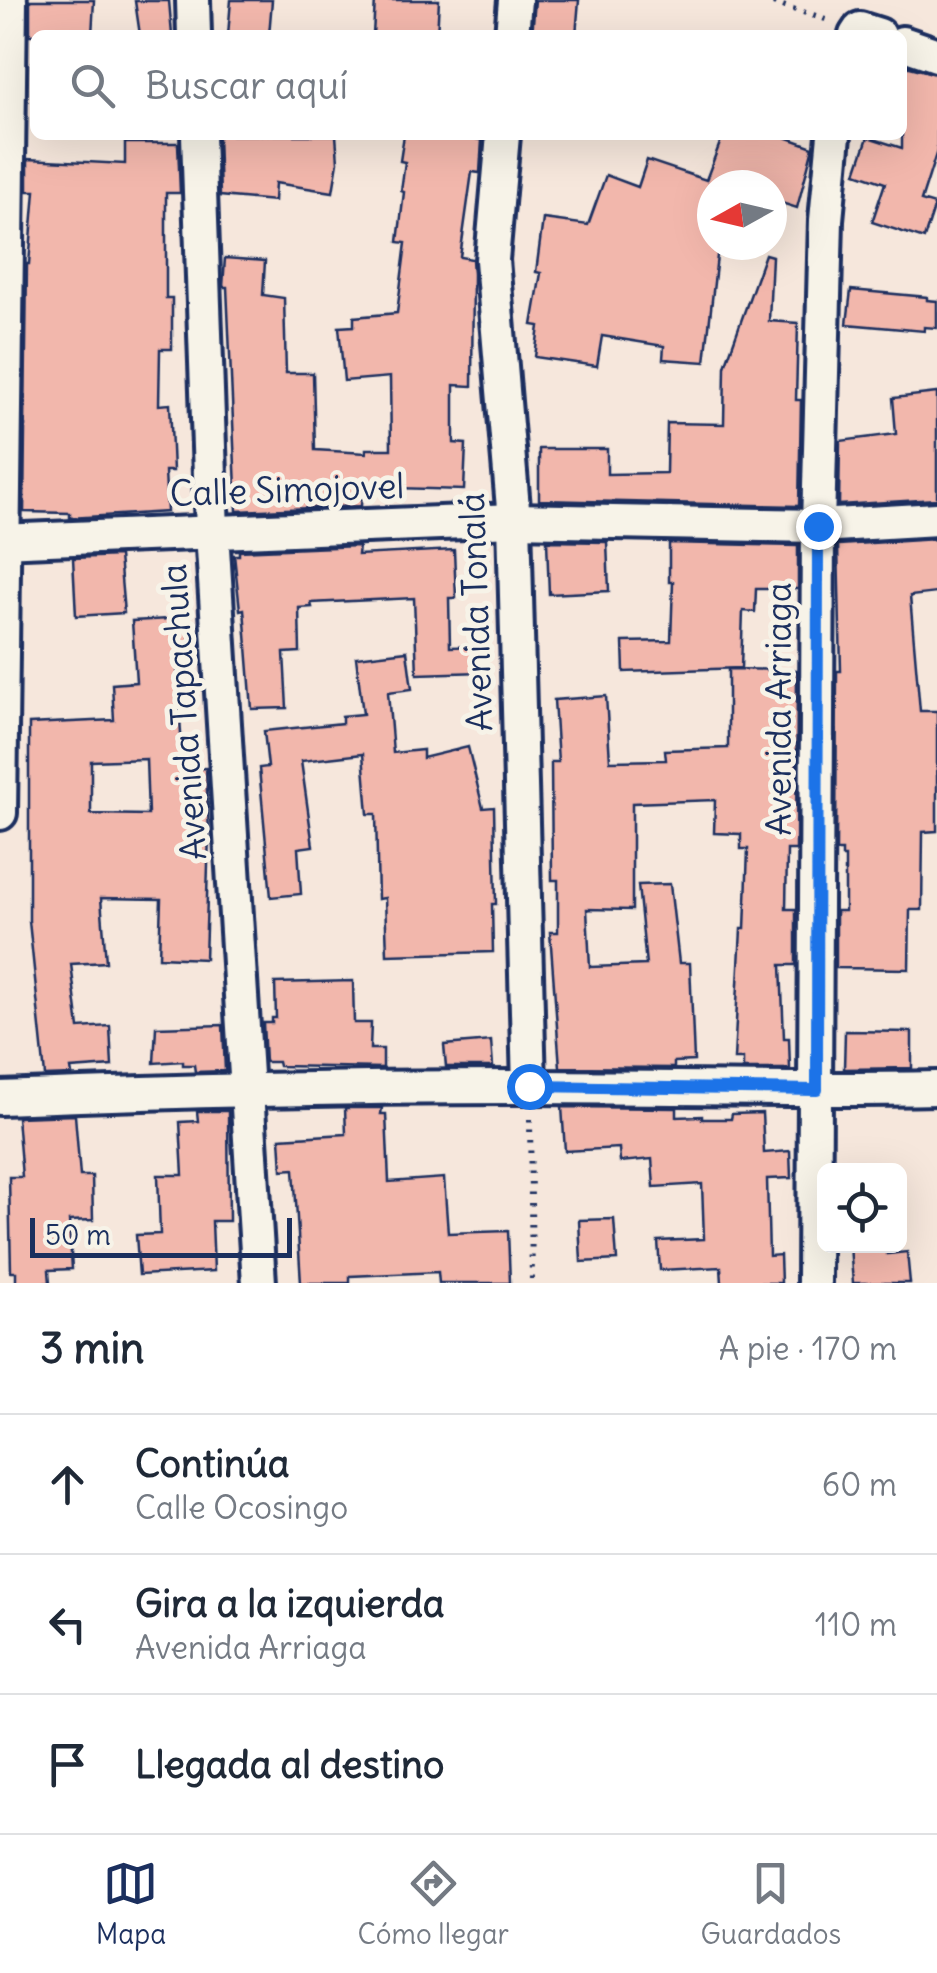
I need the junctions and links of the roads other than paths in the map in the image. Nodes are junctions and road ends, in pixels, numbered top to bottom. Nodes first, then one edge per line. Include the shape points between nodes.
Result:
1 (10, 0) edge
2 (193, 0) edge
3 (515, 0) edge
4 (194, 30) edge
5 (512, 30) edge
6 (907, 45) edge
7 (937, 54) edge
8 (198, 140) edge
9 (503, 140) edge
10 (834, 140) edge
11 (937, 519) edge
12 (514, 520) junction
13 (818, 526) junction
14 (212, 532) junction
15 (1, 540) edge
16 (0, 813) edge
17 (529, 1086) junction
18 (248, 1088) junction
19 (937, 1088) edge
20 (817, 1090) junction
21 (0, 1098) edge
22 (259, 1283) edge
23 (814, 1283) edge

1 - 15 street
2 - 4 street
3 - 5 street
6 - 7 street
8 - 14 street, Avenida Tapachula
9 - 12 street, Avenida Tonalá via 492,260
10 - 13 street, Avenida Arriaga
11 - 13 street, Calle Simojovel
12 - 13 street, Calle Simojovel
12 - 14 street, Calle Simojovel
12 - 17 street, Avenida Tonalá
13 - 20 street, Avenida Arriaga
14 - 15 street, Calle Simojovel
14 - 18 street, Avenida Tapachula
15 - 16 street
17 - 18 street
17 - 20 street
18 - 21 street
18 - 22 street, Avenida Tapachula
19 - 20 street
20 - 23 street, Avenida Arriaga

